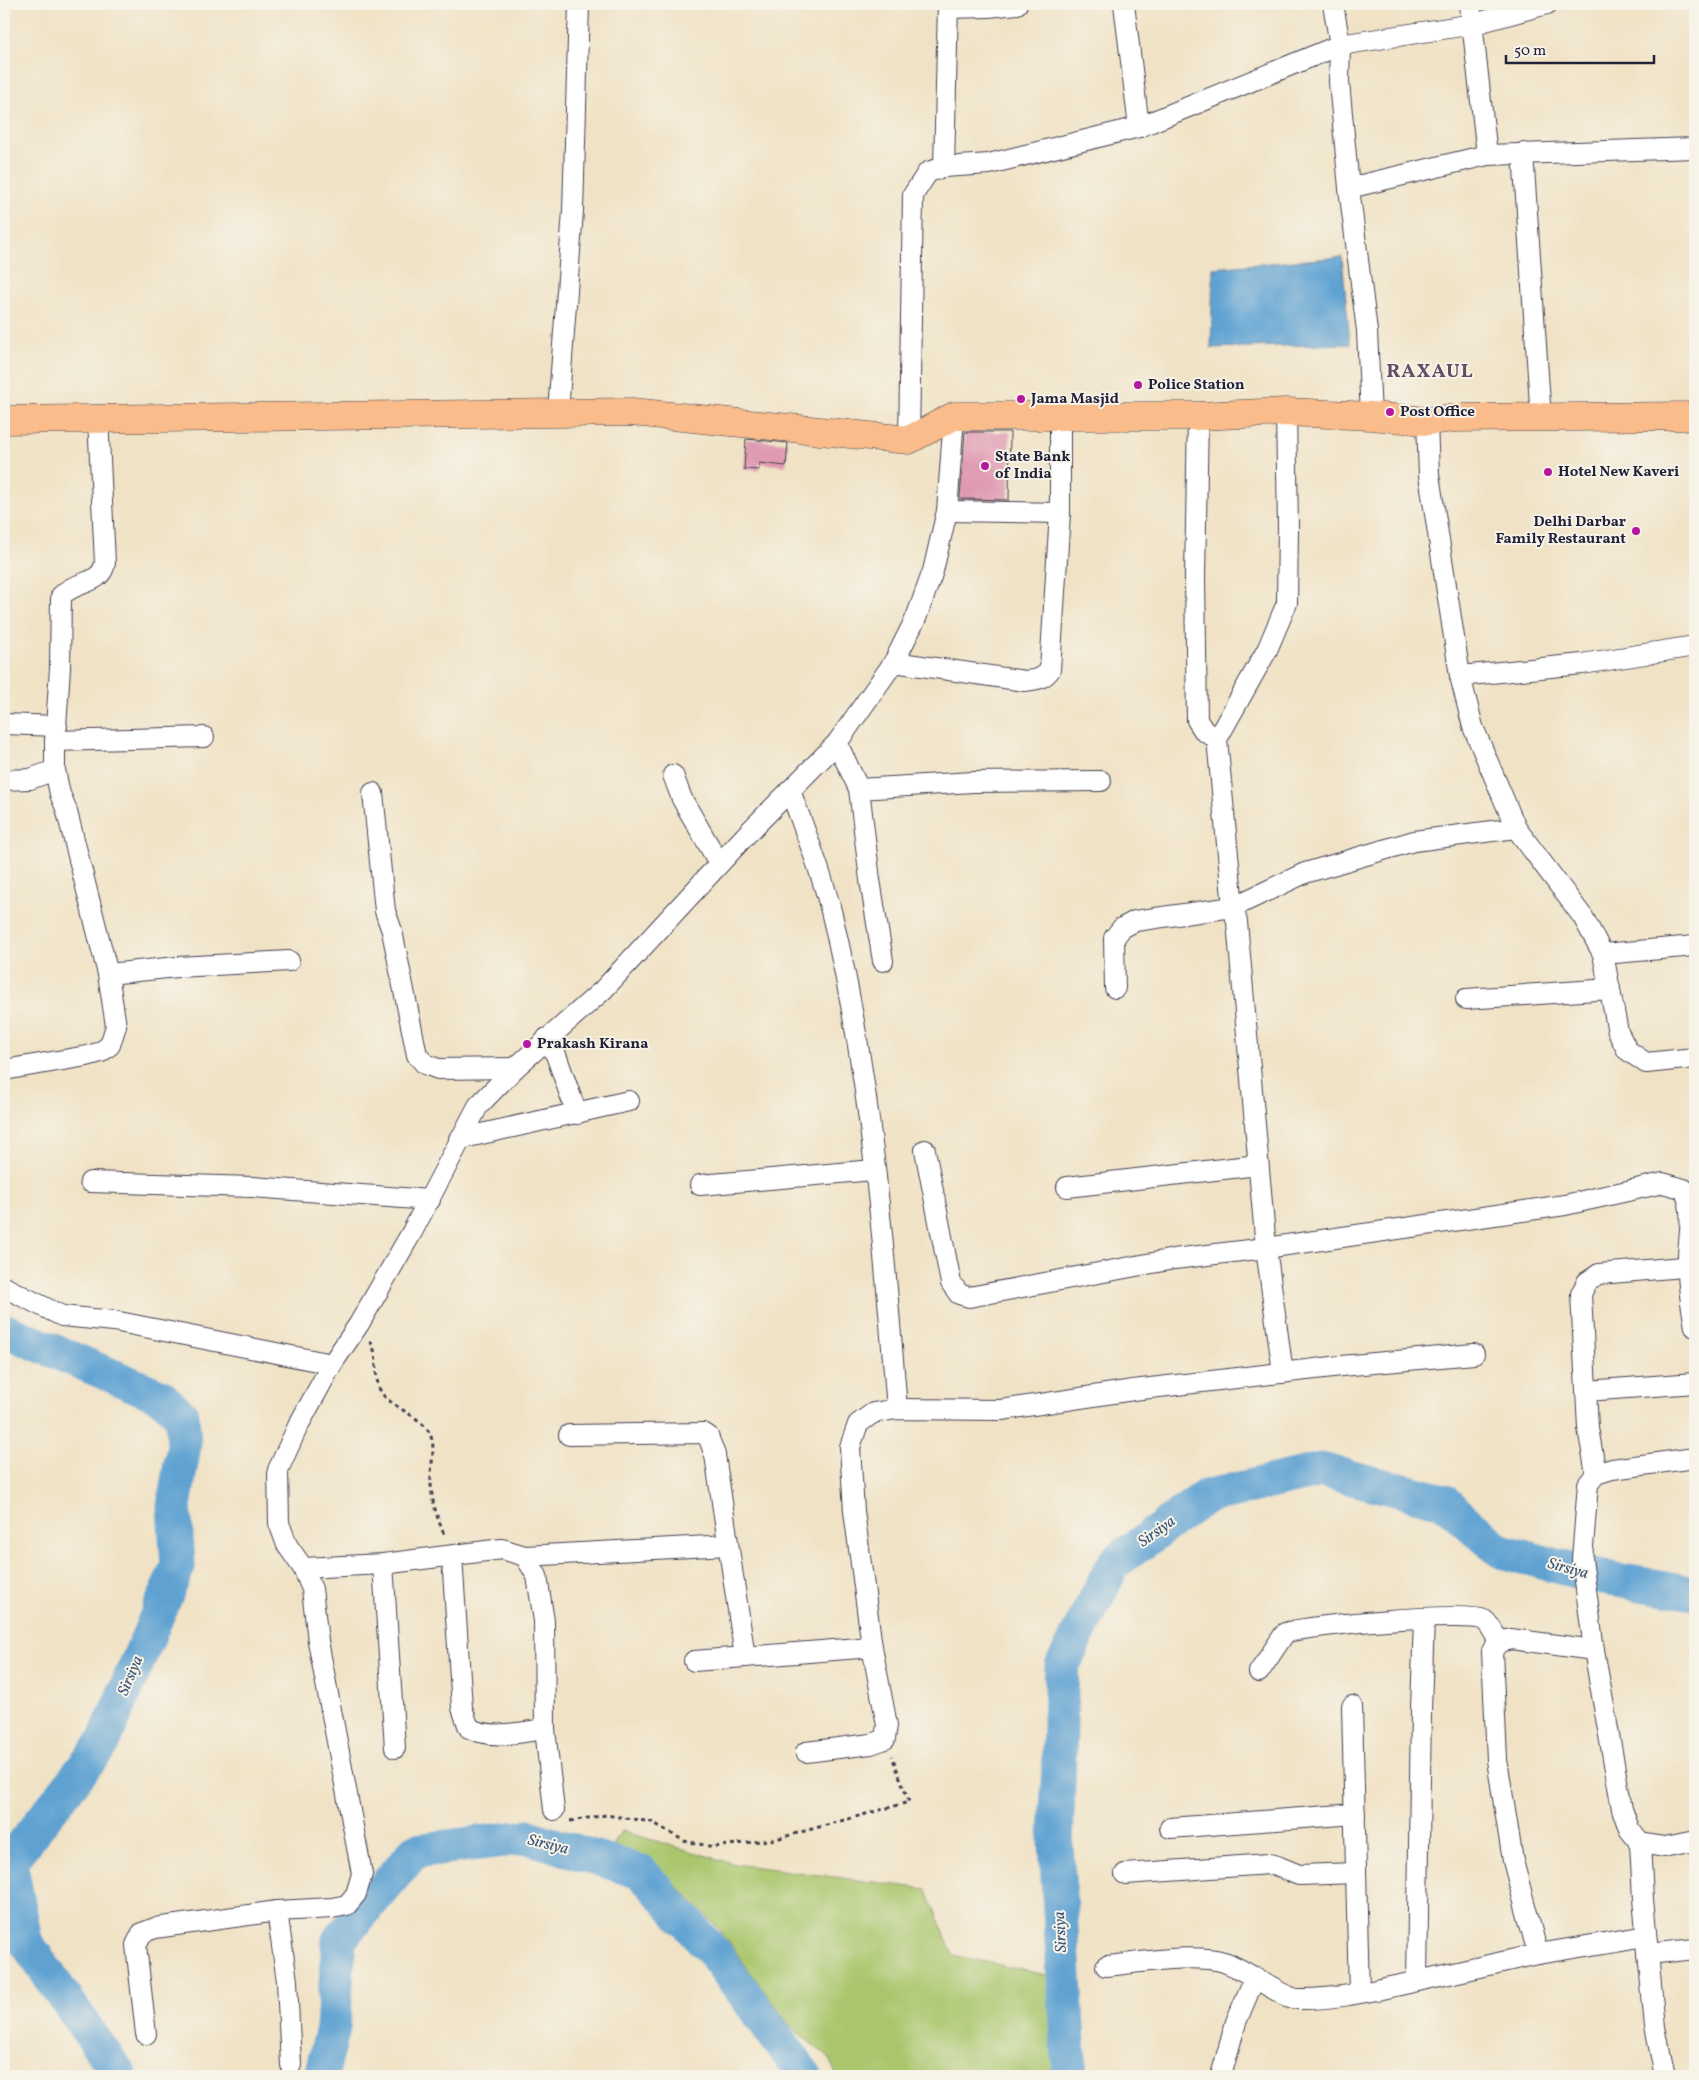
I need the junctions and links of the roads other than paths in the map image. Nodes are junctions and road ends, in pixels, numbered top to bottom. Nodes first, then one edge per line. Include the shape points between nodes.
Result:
1 (579, 4) edge
2 (1017, 4) edge
3 (1124, 4) edge
4 (1332, 4) edge
5 (1470, 4) edge
6 (1547, 4) edge
7 (948, 6) edge
8 (1474, 24) junction
9 (1340, 45) junction
10 (1140, 127) junction
11 (1695, 148) edge
12 (1523, 153) junction
13 (1487, 155) junction
14 (944, 167) junction
15 (1349, 188) junction
16 (558, 412) junction
17 (1286, 412) junction
18 (954, 416) junction
19 (1060, 416) junction
20 (1198, 416) junction
21 (1371, 416) junction
22 (1695, 416) edge
23 (98, 418) junction
24 (1541, 419) junction
25 (4, 420) edge
26 (1427, 421) junction
27 (909, 440) junction
28 (947, 511) junction
29 (1060, 512) junction
30 (1695, 646) edge
31 (894, 662) junction
32 (1460, 676) junction
33 (4, 724) edge
34 (56, 734) junction
35 (204, 736) dead end
36 (1217, 739) junction
37 (837, 743) junction
38 (55, 770) junction
39 (673, 775) dead end
40 (4, 780) edge
41 (1101, 781) dead end
42 (858, 788) junction
43 (790, 790) junction
44 (372, 793) dead end
45 (1516, 828) junction
46 (719, 863) junction
47 (1233, 907) junction
48 (1695, 946) edge
49 (1603, 954) junction
50 (289, 961) dead end
51 (883, 961) dead end
52 (108, 974) junction
53 (1115, 988) dead end
54 (1610, 989) junction
55 (1466, 999) dead end
56 (548, 1038) junction
57 (1695, 1058) edge
58 (515, 1068) junction
59 (4, 1070) edge
60 (629, 1101) dead end
61 (577, 1114) junction
62 (459, 1139) junction
63 (924, 1150) dead end
64 (1258, 1165) junction
65 (874, 1170) junction
66 (90, 1182) dead end
67 (700, 1185) dead end
68 (1067, 1187) dead end
69 (1690, 1188) edge
70 (430, 1200) junction
71 (1266, 1248) junction
72 (1691, 1267) edge
73 (4, 1287) edge
74 (1695, 1327) edge
75 (1474, 1354) dead end
76 (332, 1364) junction
77 (1283, 1373) junction
78 (1695, 1383) edge
79 (1586, 1391) junction
80 (897, 1409) junction
81 (569, 1435) dead end
82 (1695, 1458) edge
83 (1596, 1474) junction
84 (728, 1545) junction
85 (452, 1556) junction
86 (525, 1556) junction
87 (383, 1564) junction
88 (303, 1568) junction
89 (1424, 1618) junction
90 (1593, 1641) junction
91 (1499, 1642) junction
92 (872, 1647) junction
93 (744, 1657) junction
94 (694, 1661) dead end
95 (1259, 1672) dead end
96 (1352, 1706) dead end
97 (545, 1729) junction
98 (395, 1748) dead end
99 (806, 1752) dead end
100 (554, 1810) road end
101 (1355, 1814) junction
102 (1170, 1828) dead end
103 (1695, 1841) edge
104 (1640, 1843) junction
105 (1356, 1873) junction
106 (1124, 1874) dead end
107 (277, 1911) junction
108 (1647, 1945) junction
109 (1695, 1949) edge
110 (1538, 1954) junction
111 (1106, 1966) dead end
112 (1256, 1977) junction
113 (1417, 1981) junction
114 (1359, 1993) junction
115 (146, 2034) dead end
116 (291, 2065) dead end
117 (1221, 2076) edge
118 (1665, 2076) edge

1 - 16 street via 573,211
2 - 7 street
3 - 10 street
4 - 9 street
5 - 8 street
6 - 8 street
7 - 14 street
8 - 9 street
8 - 13 street
9 - 10 street
9 - 15 street via 1339,82
10 - 14 street via 989,164
11 - 12 street
12 - 13 street
12 - 24 street
13 - 15 street
14 - 27 street via 928,172 913,195
15 - 21 street via 1367,331
16 - 23 main road
16 - 27 main road via 632,412
17 - 20 main road
17 - 21 main road
17 - 36 street via 1287,603 1267,650
18 - 19 main road
18 - 27 main road
18 - 28 street
19 - 20 main road
19 - 29 street
20 - 36 street via 1197,720
21 - 26 main road
22 - 24 main road
23 - 25 main road
23 - 34 street via 105,563 98,577 66,590 61,596
24 - 26 main road via 1455,418
26 - 32 street via 1429,475
28 - 29 street
28 - 31 street via 933,571 916,618
29 - 31 street via 1050,670 1046,676 1025,681
30 - 32 street via 1582,664
31 - 37 street
32 - 45 street via 1473,726
33 - 34 street
34 - 35 street
34 - 38 street
36 - 47 street
37 - 42 street
37 - 43 street
38 - 40 street via 30,778
38 - 52 street
39 - 46 street via 682,799
41 - 42 street via 973,782
42 - 51 street
43 - 46 street
43 - 65 street via 833,918 860,1059
44 - 58 street via 385,911 417,1055 425,1064 438,1069
45 - 47 street via 1414,841 1305,872
45 - 49 street via 1583,917
46 - 56 street via 603,990
47 - 53 street via 1135,921 1122,928 1114,938
47 - 64 street
48 - 49 street
49 - 54 street
50 - 52 street
52 - 59 street via 116,1026 110,1045 102,1052 87,1056
54 - 55 street
54 - 57 street via 1618,1032 1627,1050 1646,1063
56 - 58 street
56 - 61 street
58 - 62 street via 478,1106
60 - 61 street
61 - 62 street
62 - 70 street
63 - 71 street via 951,1283 959,1294 969,1298 1174,1258
64 - 68 street
64 - 71 street
65 - 67 street
65 - 80 street via 886,1262
66 - 70 street via 252,1188
69 - 71 street via 1662,1183 1565,1205
69 - 72 street
70 - 76 street via 359,1324
71 - 77 street
72 - 74 street via 1690,1298
72 - 79 street via 1600,1274 1587,1282 1581,1294
73 - 76 street via 62,1316 114,1321
75 - 77 street
76 - 88 street via 278,1470 279,1523 287,1545
77 - 80 street via 1133,1390 1001,1410
78 - 79 street
79 - 83 street
80 - 92 street via 873,1413 858,1424 850,1447 854,1510
81 - 84 street via 703,1433 708,1436
82 - 83 street
83 - 90 street via 1588,1484 1582,1558
84 - 86 street
84 - 93 street
85 - 86 street via 502,1549
85 - 87 street
85 - 97 street via 462,1708 469,1728 492,1735
86 - 97 street via 537,1576 544,1621
87 - 88 street
87 - 98 street
88 - 107 street via 312,1589 318,1641 362,1874 356,1894 347,1905
89 - 91 street via 1473,1617 1484,1620
89 - 95 street via 1285,1633
89 - 113 street
90 - 91 street via 1510,1639
90 - 104 street via 1622,1809 1629,1829
91 - 110 street via 1492,1651 1497,1760 1513,1861
92 - 93 street
92 - 99 street via 887,1725 885,1739 871,1744
93 - 94 street
96 - 101 street
97 - 100 street
101 - 102 street
101 - 105 street
103 - 104 street via 1664,1847
104 - 108 street
105 - 106 street via 1299,1875 1269,1864
105 - 114 street
107 - 115 street via 155,1928 142,1933 136,1945
107 - 116 street via 287,1981
108 - 109 street
108 - 110 street
108 - 118 street
110 - 113 street
111 - 112 street via 1193,1958 1222,1961
112 - 114 street via 1296,1999
112 - 117 street via 1236,2022
113 - 114 street

